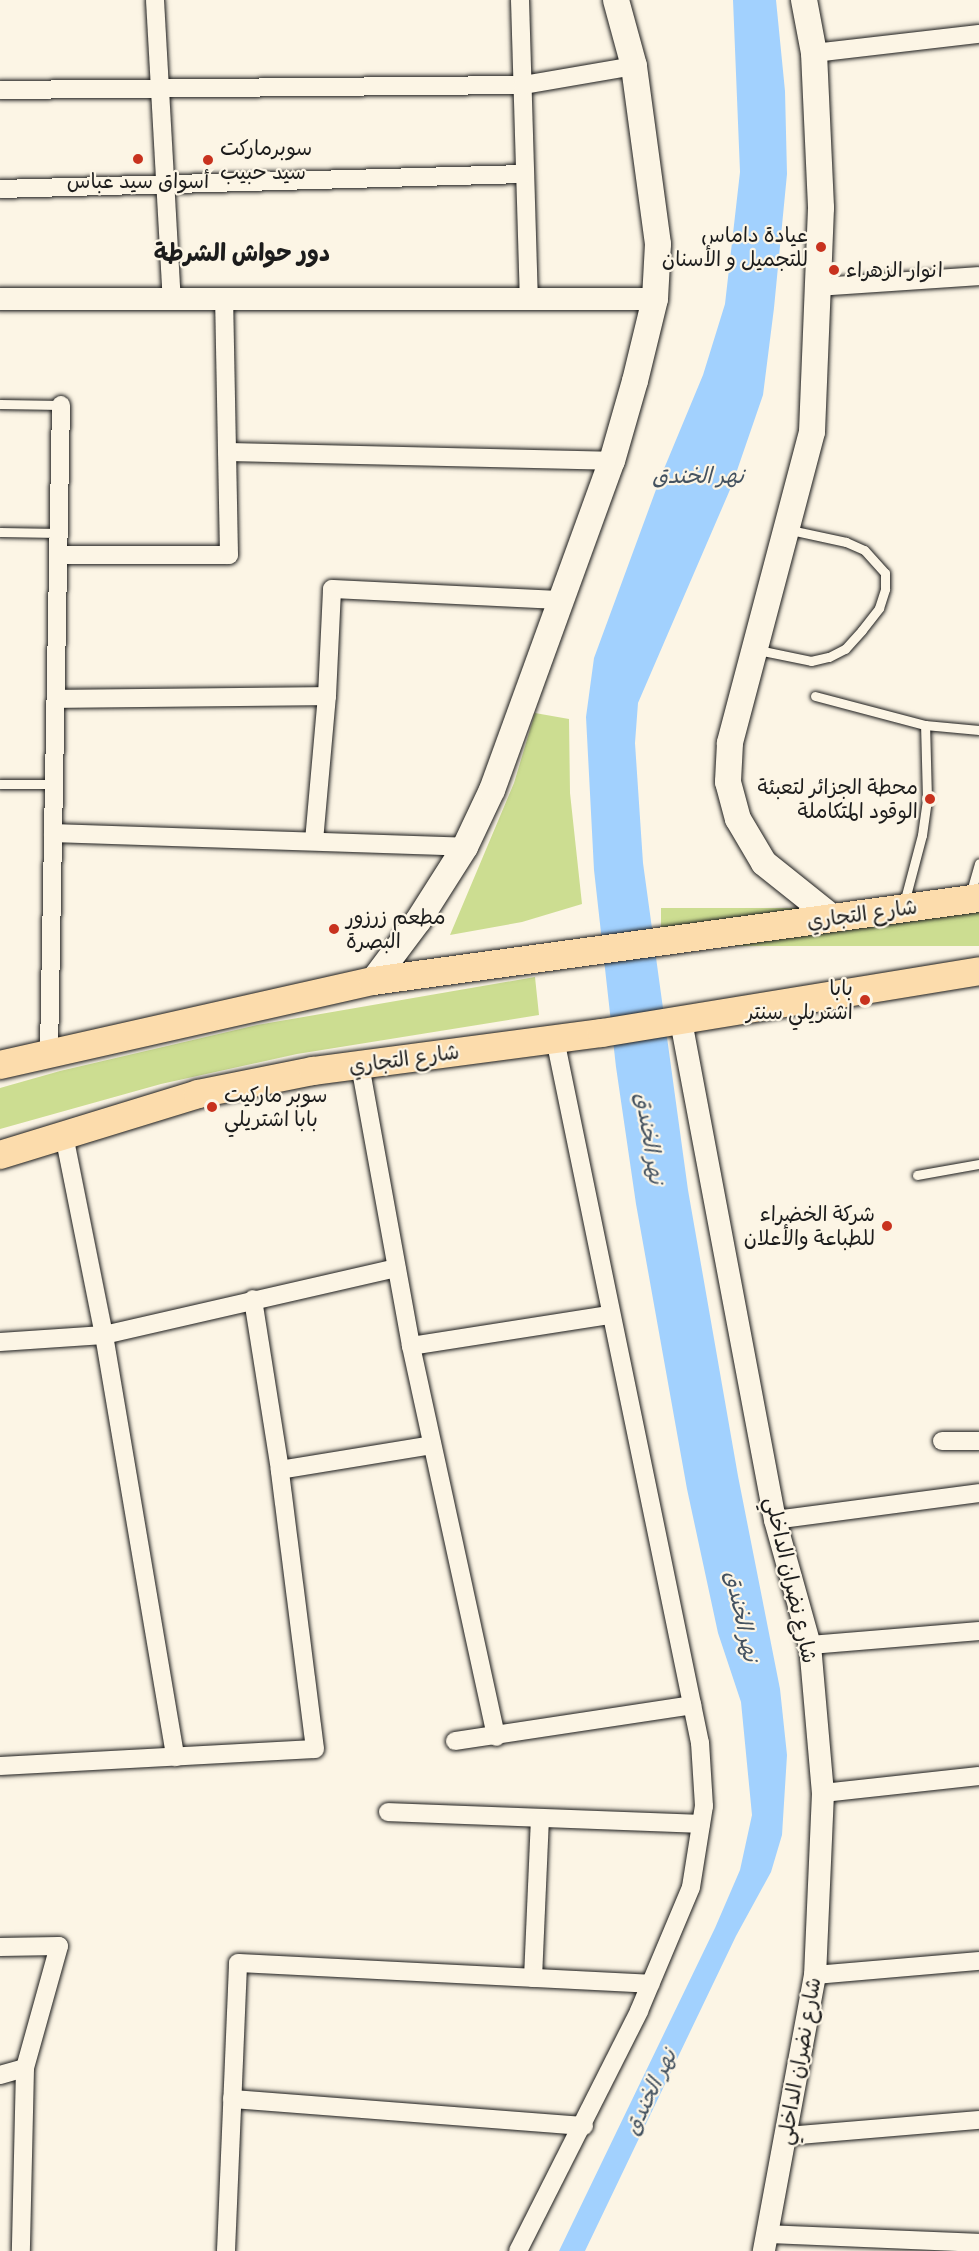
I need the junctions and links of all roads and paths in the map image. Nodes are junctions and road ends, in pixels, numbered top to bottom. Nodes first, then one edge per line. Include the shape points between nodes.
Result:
1 (155, 0) edge
2 (520, 0) edge
3 (616, 0) edge
4 (804, 0) edge
5 (979, 34) edge
6 (814, 53) junction
7 (634, 66) junction
8 (523, 85) junction
9 (159, 88) junction
10 (0, 90) edge
11 (525, 174) junction
12 (165, 184) junction
13 (0, 189) edge
14 (979, 276) edge
15 (818, 287) junction
16 (0, 299) edge
17 (655, 299) junction
18 (172, 300) junction
19 (529, 301) junction
20 (224, 302) junction
21 (0, 404) edge
22 (61, 405) joint
23 (227, 453) junction
24 (612, 461) junction
25 (786, 530) junction
26 (0, 532) edge
27 (59, 533) junction
28 (58, 555) junction
29 (560, 600) junction
30 (756, 649) junction
31 (327, 696) junction
32 (815, 696) dead end
33 (56, 699) junction
34 (925, 725) junction
35 (979, 730) edge
36 (0, 784) edge
37 (54, 784) junction
38 (53, 833) junction
39 (314, 841) junction
40 (465, 847) junction
41 (979, 863) edge
42 (974, 898) edge
43 (902, 908) junction
44 (832, 918) junction
45 (979, 971) edge
46 (373, 981) junction
47 (681, 1020) junction
48 (555, 1039) junction
49 (49, 1052) junction
50 (0, 1065) edge
51 (360, 1065) junction
52 (64, 1135) junction
53 (0, 1155) edge
54 (979, 1164) edge
55 (917, 1175) dead end
56 (396, 1268) junction
57 (253, 1299) junction
58 (610, 1315) junction
59 (104, 1335) junction
60 (0, 1342) edge
61 (411, 1346) junction
62 (942, 1441) dead end
63 (979, 1441) edge
64 (432, 1445) junction
65 (280, 1470) junction
66 (979, 1493) edge
67 (775, 1520) junction
68 (979, 1631) edge
69 (810, 1645) junction
70 (692, 1705) junction
71 (496, 1737) junction
72 (455, 1741) dead end
73 (175, 1757) junction
74 (0, 1766) edge
75 (979, 1776) edge
76 (823, 1793) junction
77 (388, 1812) dead end
78 (540, 1818) junction
79 (701, 1824) junction
80 (0, 1947) edge
81 (979, 1961) edge
82 (815, 1976) junction
83 (533, 1978) junction
84 (650, 1984) junction
85 (25, 2068) junction
86 (0, 2075) edge
87 (232, 2099) junction
88 (979, 2120) edge
89 (584, 2126) junction
90 (787, 2136) junction
91 (766, 2242) edge
92 (979, 2243) edge
93 (21, 2251) edge
94 (226, 2251) edge
95 (518, 2251) edge

1 - 9 street
2 - 8 street
3 - 7 main road
4 - 6 main road
5 - 6 street
6 - 15 main road via 822,208
7 - 8 street
7 - 17 main road via 658,244
8 - 9 street
8 - 11 street
9 - 10 street
9 - 12 street
11 - 12 street
11 - 19 street
12 - 13 street
12 - 18 street
14 - 15 street
15 - 25 main road via 812,432
16 - 18 street
17 - 19 street
17 - 24 main road
18 - 20 street
19 - 20 street
20 - 23 street
21 - 22 lane
22 - 27 street
23 - 24 street
23 - 28 street via 229,555
24 - 29 main road
25 - 30 main road
25 - 30 lane via 846,542 864,550 885,573 885,589 879,608 862,630 845,649 829,657 811,661
26 - 27 lane
27 - 28 street
28 - 33 street
29 - 31 street via 332,589
29 - 40 main road via 492,790
30 - 44 main road via 730,743 728,782 738,819 764,864
31 - 33 street
31 - 39 street
32 - 34 lane
33 - 37 street
34 - 35 lane
34 - 43 lane via 927,799 922,836
36 - 37 lane
37 - 38 street
38 - 39 street
38 - 49 street
39 - 40 street
40 - 46 main road
41 - 42 lane
42 - 43 main road, شارع التجاري
43 - 44 main road, شارع التجاري
44 - 46 main road, شارع التجاري
45 - 47 main road
46 - 49 main road
47 - 48 main road, شارع التجاري
47 - 67 street, شارع نضران الداخلي
48 - 51 main road, شارع التجاري
48 - 58 street
49 - 50 main road
51 - 52 main road, شارع التجاري via 198,1094
51 - 56 street
52 - 53 main road, شارع التجاري
52 - 59 street
54 - 55 lane
56 - 57 street
56 - 61 street
57 - 59 street
57 - 65 street
58 - 61 street
58 - 70 street
59 - 60 street
59 - 73 street
61 - 64 street
62 - 63 street
64 - 65 street
64 - 71 street
65 - 73 street via 315,1749
66 - 67 street
67 - 69 street, شارع نضران الداخلي
68 - 69 street
69 - 76 street, شارع نضران الداخلي
70 - 71 street
70 - 79 street via 700,1743 704,1806
71 - 72 street
73 - 74 street
75 - 76 street
76 - 82 street, شارع نضران الداخلي
77 - 78 street
78 - 79 street
78 - 83 street
79 - 84 street via 691,1887
80 - 85 street via 59,1946
81 - 82 street
82 - 90 street, شارع نضران الداخلي
83 - 84 street
83 - 87 street via 238,1963
84 - 89 street
85 - 86 street
85 - 93 street
87 - 89 street
87 - 94 street
88 - 90 street
89 - 95 street
90 - 91 street, شارع نضران الداخلي
91 - 92 street

